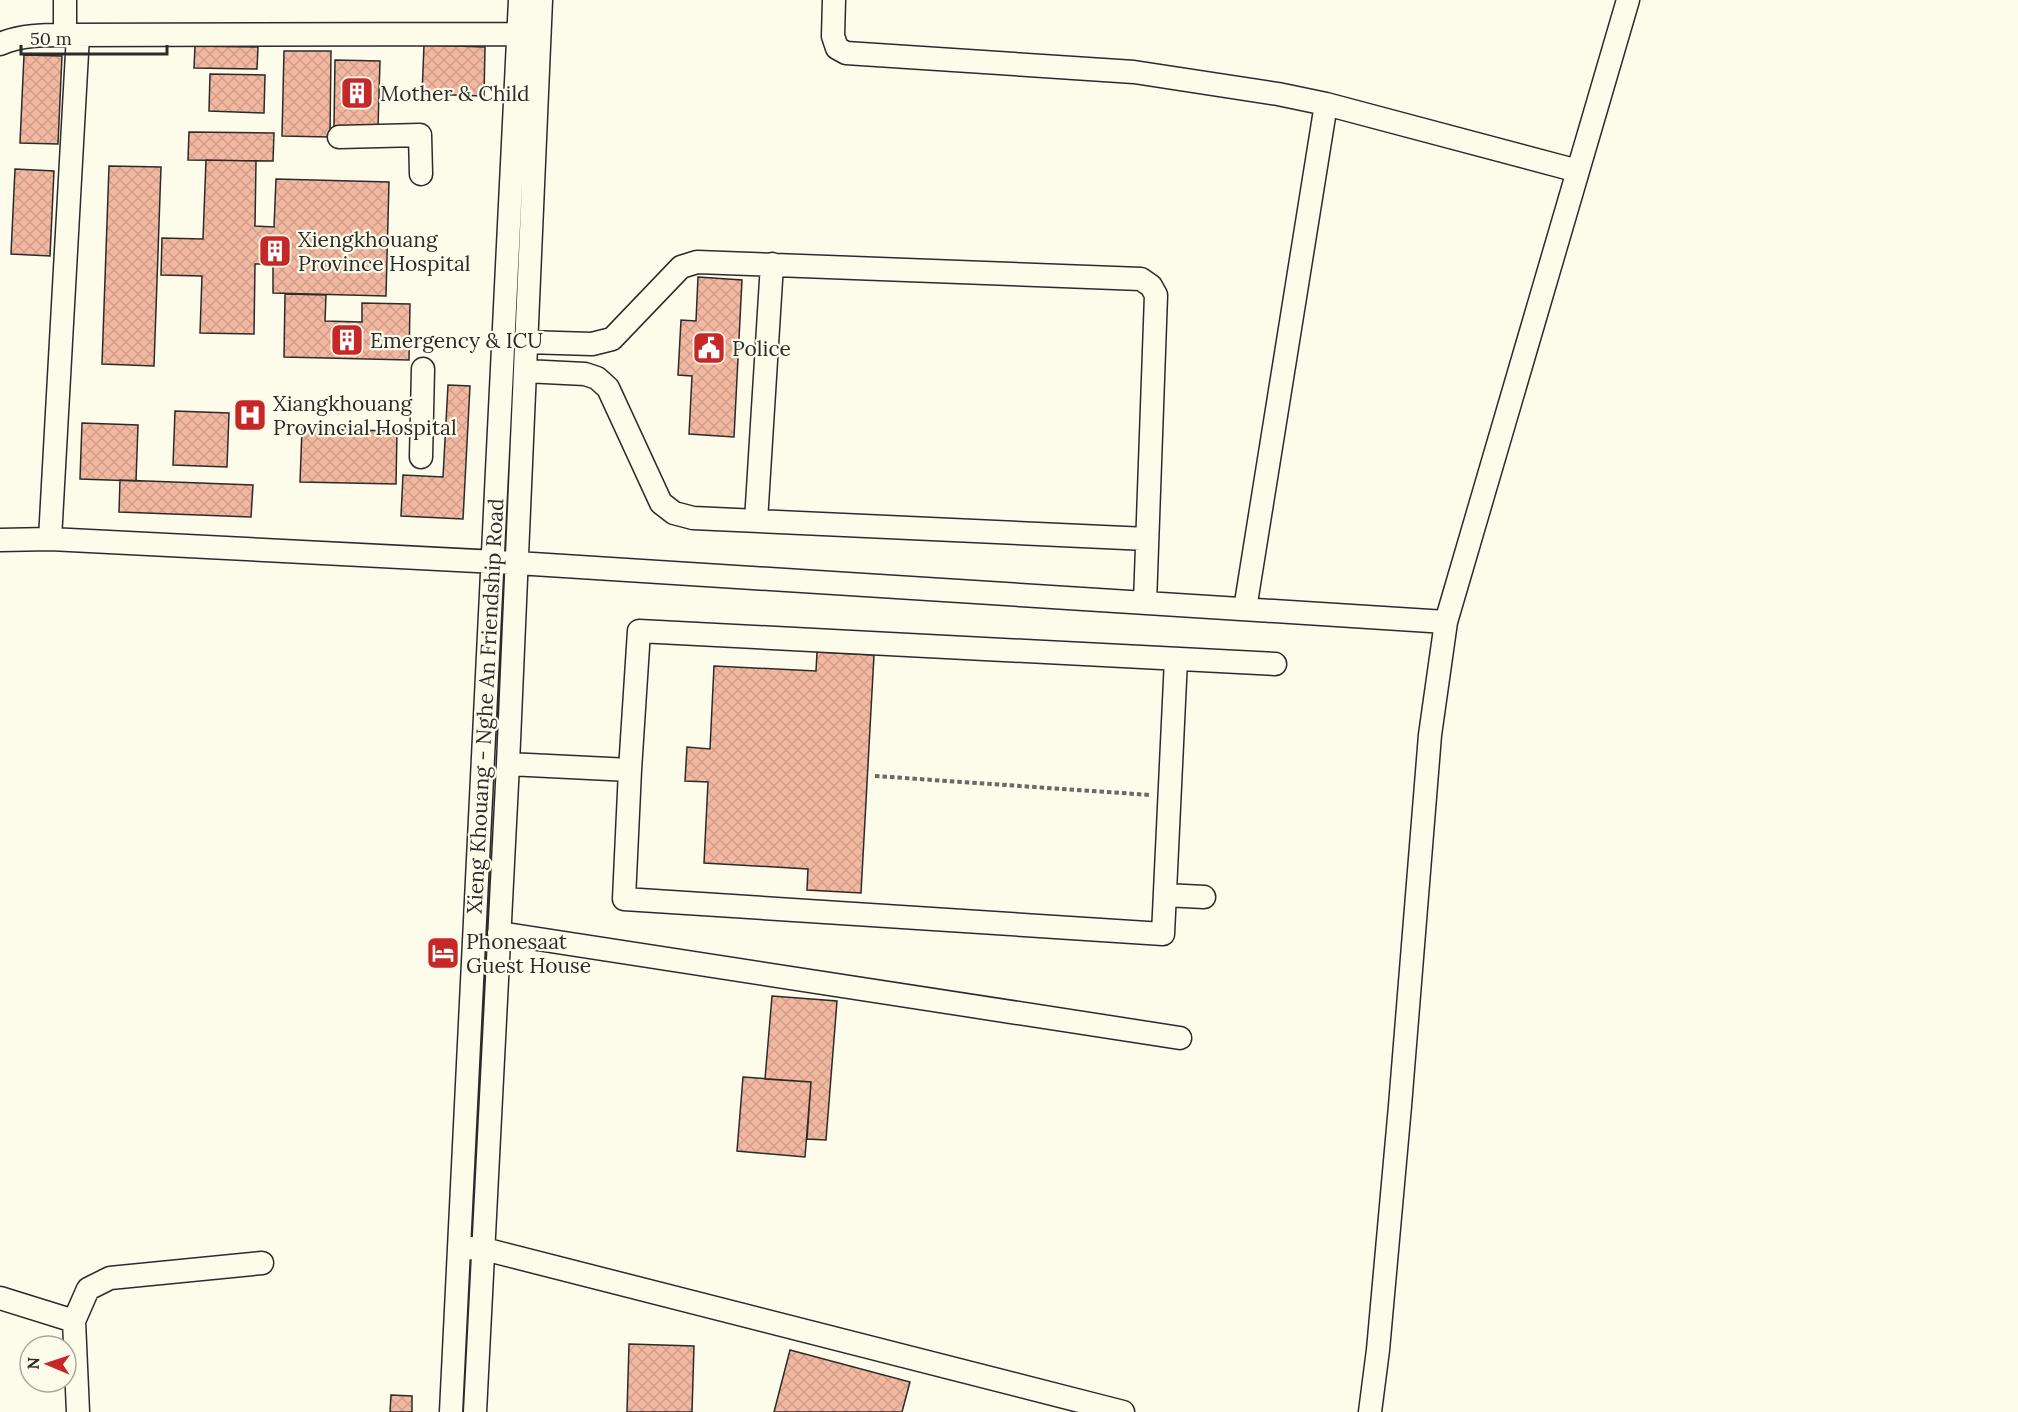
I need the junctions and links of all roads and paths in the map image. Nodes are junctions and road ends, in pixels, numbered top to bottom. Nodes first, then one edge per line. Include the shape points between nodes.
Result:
1 (65, 0) edge
2 (520, 0) edge
3 (541, 0) edge
4 (834, 0) edge
5 (1628, 0) edge
6 (518, 34) junction
7 (71, 35) junction
8 (0, 44) edge
9 (1326, 104) junction
10 (339, 136) dead end
11 (1578, 171) junction
12 (421, 174) dead end
13 (772, 264) junction
14 (526, 342) junction
15 (423, 369) dead end
16 (525, 371) junction
17 (421, 457) dead end
18 (756, 521) junction
19 (50, 539) junction
20 (1147, 539) junction
21 (0, 540) edge
22 (492, 562) junction
23 (517, 563) junction
24 (1145, 603) junction
25 (1245, 609) junction
26 (1446, 622) junction
27 (1176, 659) junction
28 (1275, 664) dead end
29 (508, 764) junction
30 (630, 770) junction
31 (875, 776) dead end
32 (1169, 796) junction
33 (1165, 895) junction
34 (1204, 897) dead end
35 (499, 933) junction
36 (1180, 1038) dead end
37 (459, 1247) junction
38 (484, 1250) junction
39 (262, 1263) dead end
40 (0, 1298) edge
41 (74, 1321) junction
42 (1109, 1410) edge
43 (78, 1412) edge
44 (451, 1412) edge
45 (475, 1412) edge
46 (1370, 1412) edge

1 - 7 street
2 - 6 street, Xieng Khouang - Nghe An Friendship Road
3 - 14 street, Xieng Khouang - Nghe An Friendship Road
4 - 9 street via 833,36 837,48 846,53 1134,72
5 - 11 street
6 - 7 street
6 - 22 street, Xieng Khouang - Nghe An Friendship Road
7 - 8 street via 34,36
7 - 19 street
9 - 11 street
9 - 25 street
10 - 12 street via 420,135
11 - 26 street
13 - 14 street via 689,264 681,267 612,339 592,344
13 - 18 street
13 - 20 street via 1141,279 1151,286 1156,296
14 - 16 street, Xieng Khouang - Nghe An Friendship Road
15 - 17 street
16 - 18 street via 585,374 608,388 661,503 674,513 693,518
16 - 23 street, Xieng Khouang - Nghe An Friendship Road
18 - 20 street
19 - 21 street
19 - 22 street
20 - 24 street
22 - 23 street
22 - 37 street, Xieng Khouang - Nghe An Friendship Road
23 - 24 street
23 - 29 street, Xieng Khouang - Nghe An Friendship Road
24 - 25 street
25 - 26 street
26 - 46 street via 1430,735
27 - 28 street
27 - 30 street via 639,631
27 - 32 street
29 - 30 street
29 - 35 street, Xieng Khouang - Nghe An Friendship Road
30 - 33 street via 624,899 1163,934
31 - 32 path
32 - 33 street
33 - 34 street
35 - 36 street
35 - 38 street, Xieng Khouang - Nghe An Friendship Road
37 - 38 street
37 - 44 street, Xieng Khouang - Nghe An Friendship Road
38 - 42 street
38 - 45 street, Xieng Khouang - Nghe An Friendship Road
39 - 41 street via 110,1278 88,1289
40 - 41 street
41 - 43 street

